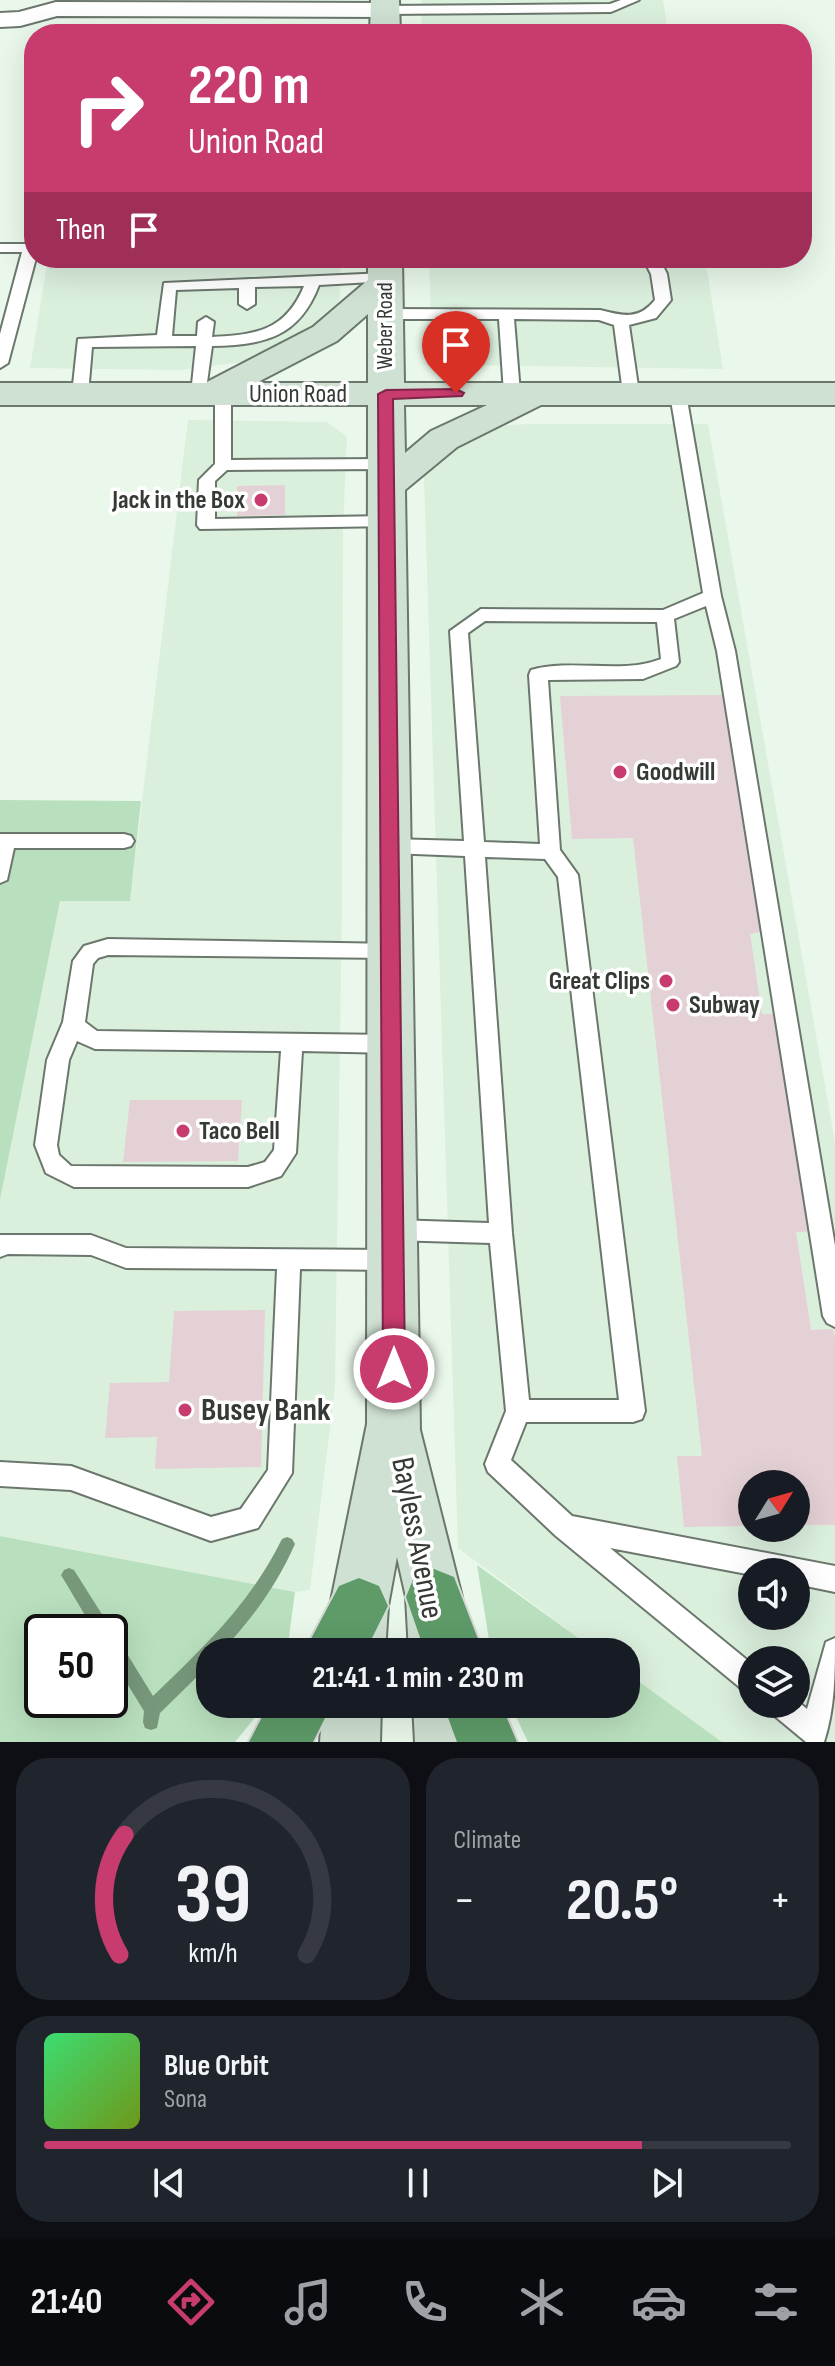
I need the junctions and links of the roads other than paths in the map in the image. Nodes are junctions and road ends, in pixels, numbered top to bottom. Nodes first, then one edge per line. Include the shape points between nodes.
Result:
1 (633, 0) edge
2 (48, 5) edge
3 (385, 15) edge
4 (0, 20) edge
5 (0, 248) edge
6 (24, 248) edge
7 (26, 268) edge
8 (656, 268) edge
9 (313, 281) junction
10 (247, 283) junction
11 (385, 283) edge
12 (208, 284) junction
13 (207, 304) dead end
14 (247, 304) dead end
15 (506, 315) junction
16 (247, 321) dead end
17 (206, 322) dead end
18 (621, 322) junction
19 (246, 339) junction
20 (164, 340) junction
21 (205, 341) junction
22 (0, 363) edge
23 (527, 393) junction
24 (631, 393) junction
25 (0, 394) edge
26 (80, 394) junction
27 (210, 394) junction
28 (386, 394) junction
29 (678, 394) junction
30 (835, 394) edge
31 (223, 465) junction
32 (387, 491) junction
33 (712, 596) junction
34 (665, 616) junction
35 (2, 841) edge
36 (124, 841) dead end
37 (390, 846) junction
38 (476, 848) junction
39 (550, 852) junction
40 (0, 875) edge
41 (389, 950) junction
42 (74, 1022) junction
43 (292, 1043) junction
44 (392, 1044) junction
45 (501, 1233) junction
46 (393, 1245) junction
47 (0, 1247) edge
48 (289, 1260) junction
49 (835, 1316) edge
50 (518, 1411) junction
51 (394, 1424) junction
52 (0, 1474) edge
53 (565, 1527) junction
54 (835, 1579) edge
55 (434, 1597) junction
56 (349, 1637) edge
57 (437, 1638) edge
58 (449, 1638) edge
59 (835, 1651) edge
60 (738, 1669) edge
61 (294, 1718) edge
62 (351, 1718) edge
63 (443, 1718) edge
64 (478, 1718) edge
65 (797, 1718) edge
66 (279, 1742) edge
67 (350, 1742) edge
68 (445, 1742) edge
69 (487, 1742) edge

1 - 3 lane via 611,8
2 - 3 street
2 - 4 street via 20,19
5 - 6 lane
7 - 22 lane
8 - 18 lane via 663,300 651,315
9 - 10 lane
9 - 11 lane
9 - 19 lane via 297,317 281,329
10 - 12 lane
10 - 14 lane
11 - 15 lane
11 - 27 main road via 325,334
11 - 28 main road, Weber Road
12 - 13 lane
12 - 20 lane via 169,286
15 - 18 lane via 600,315
15 - 23 lane
16 - 19 lane
17 - 21 lane
18 - 24 lane
19 - 21 lane
20 - 21 lane
20 - 26 lane via 84,342
21 - 27 lane
23 - 24 main road, Union Road
23 - 28 main road, Union Road
23 - 32 main road via 444,439
24 - 29 main road, Union Road
25 - 26 main road, Union Road
26 - 27 main road, Union Road
27 - 28 main road, Union Road
27 - 31 lane
28 - 32 main road, Bayless Avenue
29 - 30 main road, Union Road
29 - 33 lane
31 - 32 lane
31 - 32 lane via 207,480 206,525
32 - 37 main road, Bayless Avenue
33 - 34 lane
33 - 49 lane via 726,651
34 - 38 lane via 481,615 459,631
34 - 39 lane via 670,662 643,673 538,675
35 - 36 lane
35 - 40 lane
37 - 38 lane
37 - 41 main road, Bayless Avenue
38 - 39 lane
38 - 45 lane
39 - 50 lane via 568,875 633,1411
41 - 42 lane via 108,947 83,961
41 - 44 main road, Bayless Avenue
42 - 43 lane via 80,1033 95,1040
42 - 43 lane via 58,1060 46,1145 54,1167 74,1177 248,1177 267,1172 285,1153
43 - 44 lane
44 - 46 main road, Bayless Avenue
45 - 46 lane
45 - 50 lane
46 - 48 lane
46 - 51 main road, Bayless Avenue
47 - 48 lane via 91,1245 126,1258
48 - 52 lane via 280,1473 249,1519 211,1529 71,1478
50 - 53 lane via 497,1464
51 - 55 main road, Bayless Avenue
51 - 56 main road, Bayless Avenue
53 - 54 lane
53 - 60 lane
55 - 57 main road, Bayless Avenue
55 - 58 highway
59 - 65 lane via 814,1732
61 - 66 highway
62 - 67 main road
63 - 68 main road
64 - 69 highway

